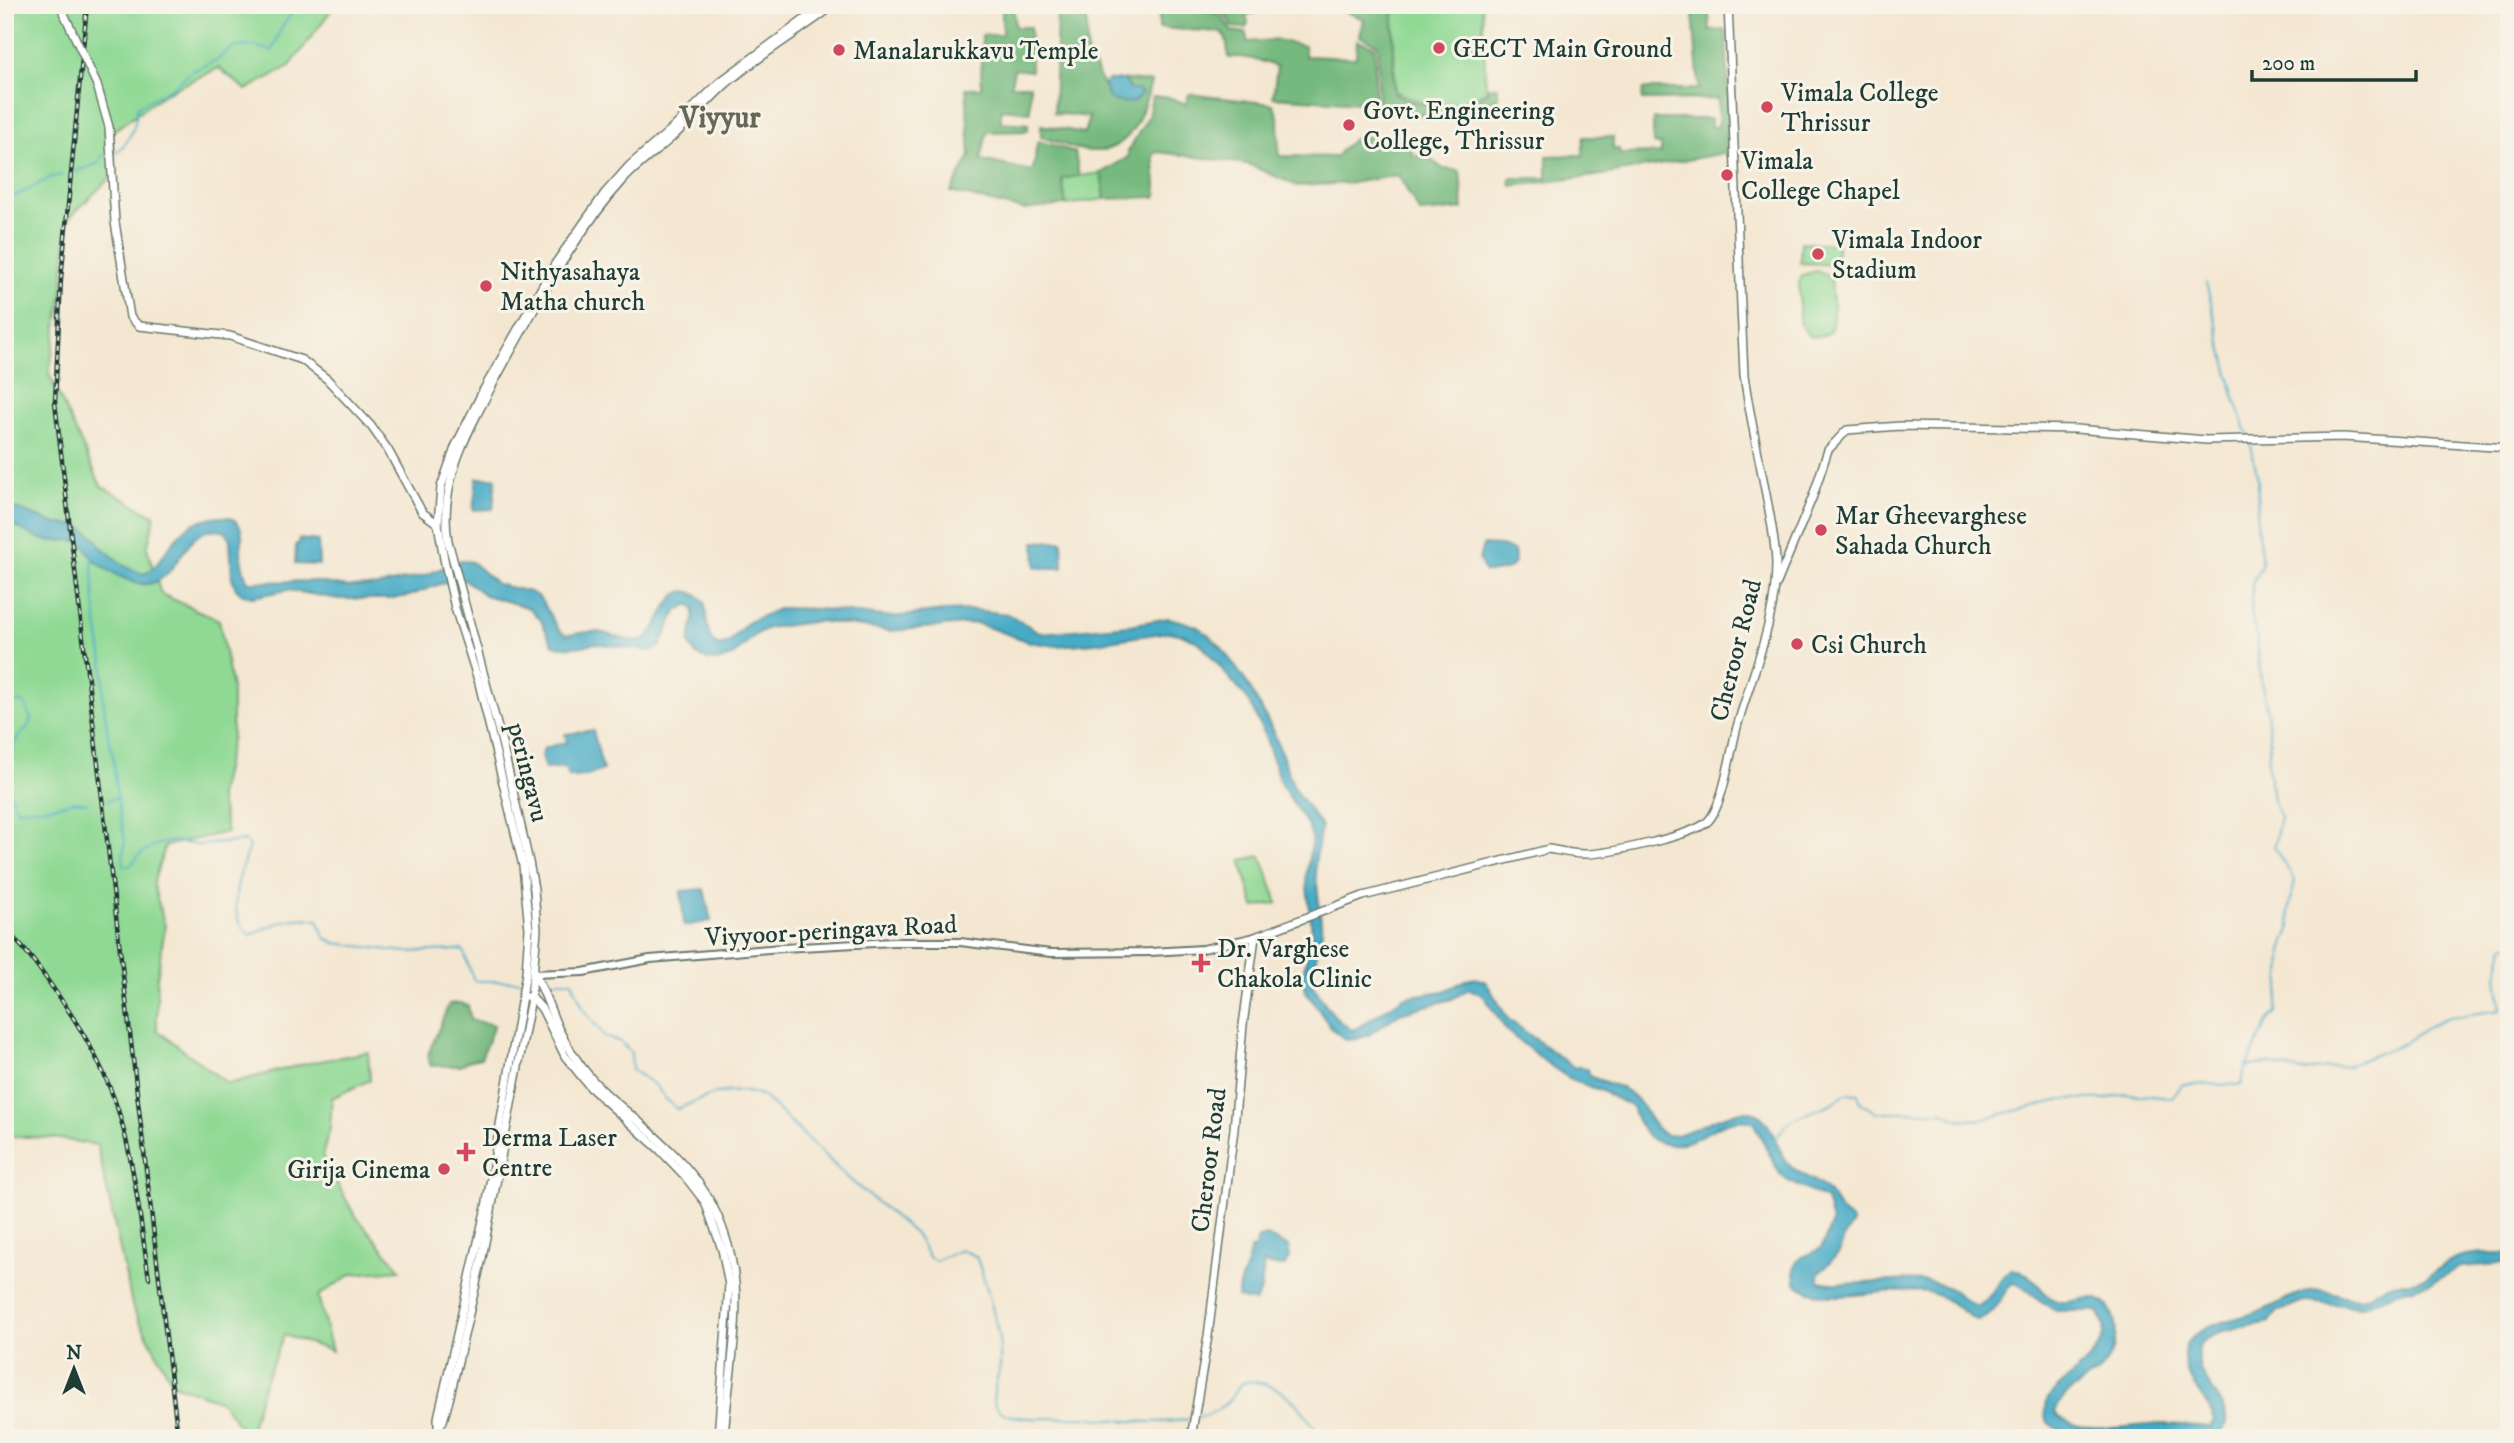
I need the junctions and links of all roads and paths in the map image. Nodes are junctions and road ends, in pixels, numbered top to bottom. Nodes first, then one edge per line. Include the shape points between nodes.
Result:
1 (60, 5) edge
2 (834, 5) edge
3 (1728, 5) edge
4 (822, 9) edge
5 (2509, 448) edge
6 (442, 524) junction
7 (455, 585) junction
8 (1776, 587) junction
9 (1255, 937) junction
10 (532, 978) junction
11 (522, 996) junction
12 (531, 998) junction
13 (439, 1426) junction
14 (438, 1438) edge
15 (718, 1438) edge
16 (724, 1438) edge
17 (1191, 1438) edge

1 - 6 main road, bridge via 97,85 109,127 115,222 133,323 230,336 302,360 327,379 371,426 422,512
2 - 4 main road
3 - 8 main road, Cheroor Road via 1744,375 1770,514
4 - 6 main road via 719,90 640,163 595,215 554,276 469,430 448,489
5 - 8 main road via 2343,438 2206,440 2076,429 1900,426 1847,430 1828,450
6 - 7 main road
7 - 10 main road via 523,866
7 - 10 main road, peringavu via 502,743 532,875 537,930
8 - 9 main road, Cheroor Road via 1716,806 1699,828 1619,851 1587,854 1549,849 1363,896
9 - 10 street, Viyyoor-peringava Road via 1203,949 1150,952 1051,953 960,942 881,943 650,958
9 - 17 main road, Cheroor Road via 1233,1139
10 - 11 main road
10 - 12 main road
10 - 16 main road via 576,1060 608,1097 694,1175 717,1212 735,1283
11 - 12 main road
11 - 13 main road via 486,1207
12 - 13 main road via 482,1258
12 - 15 main road via 585,1081 660,1150 705,1202 729,1285
13 - 14 main road

